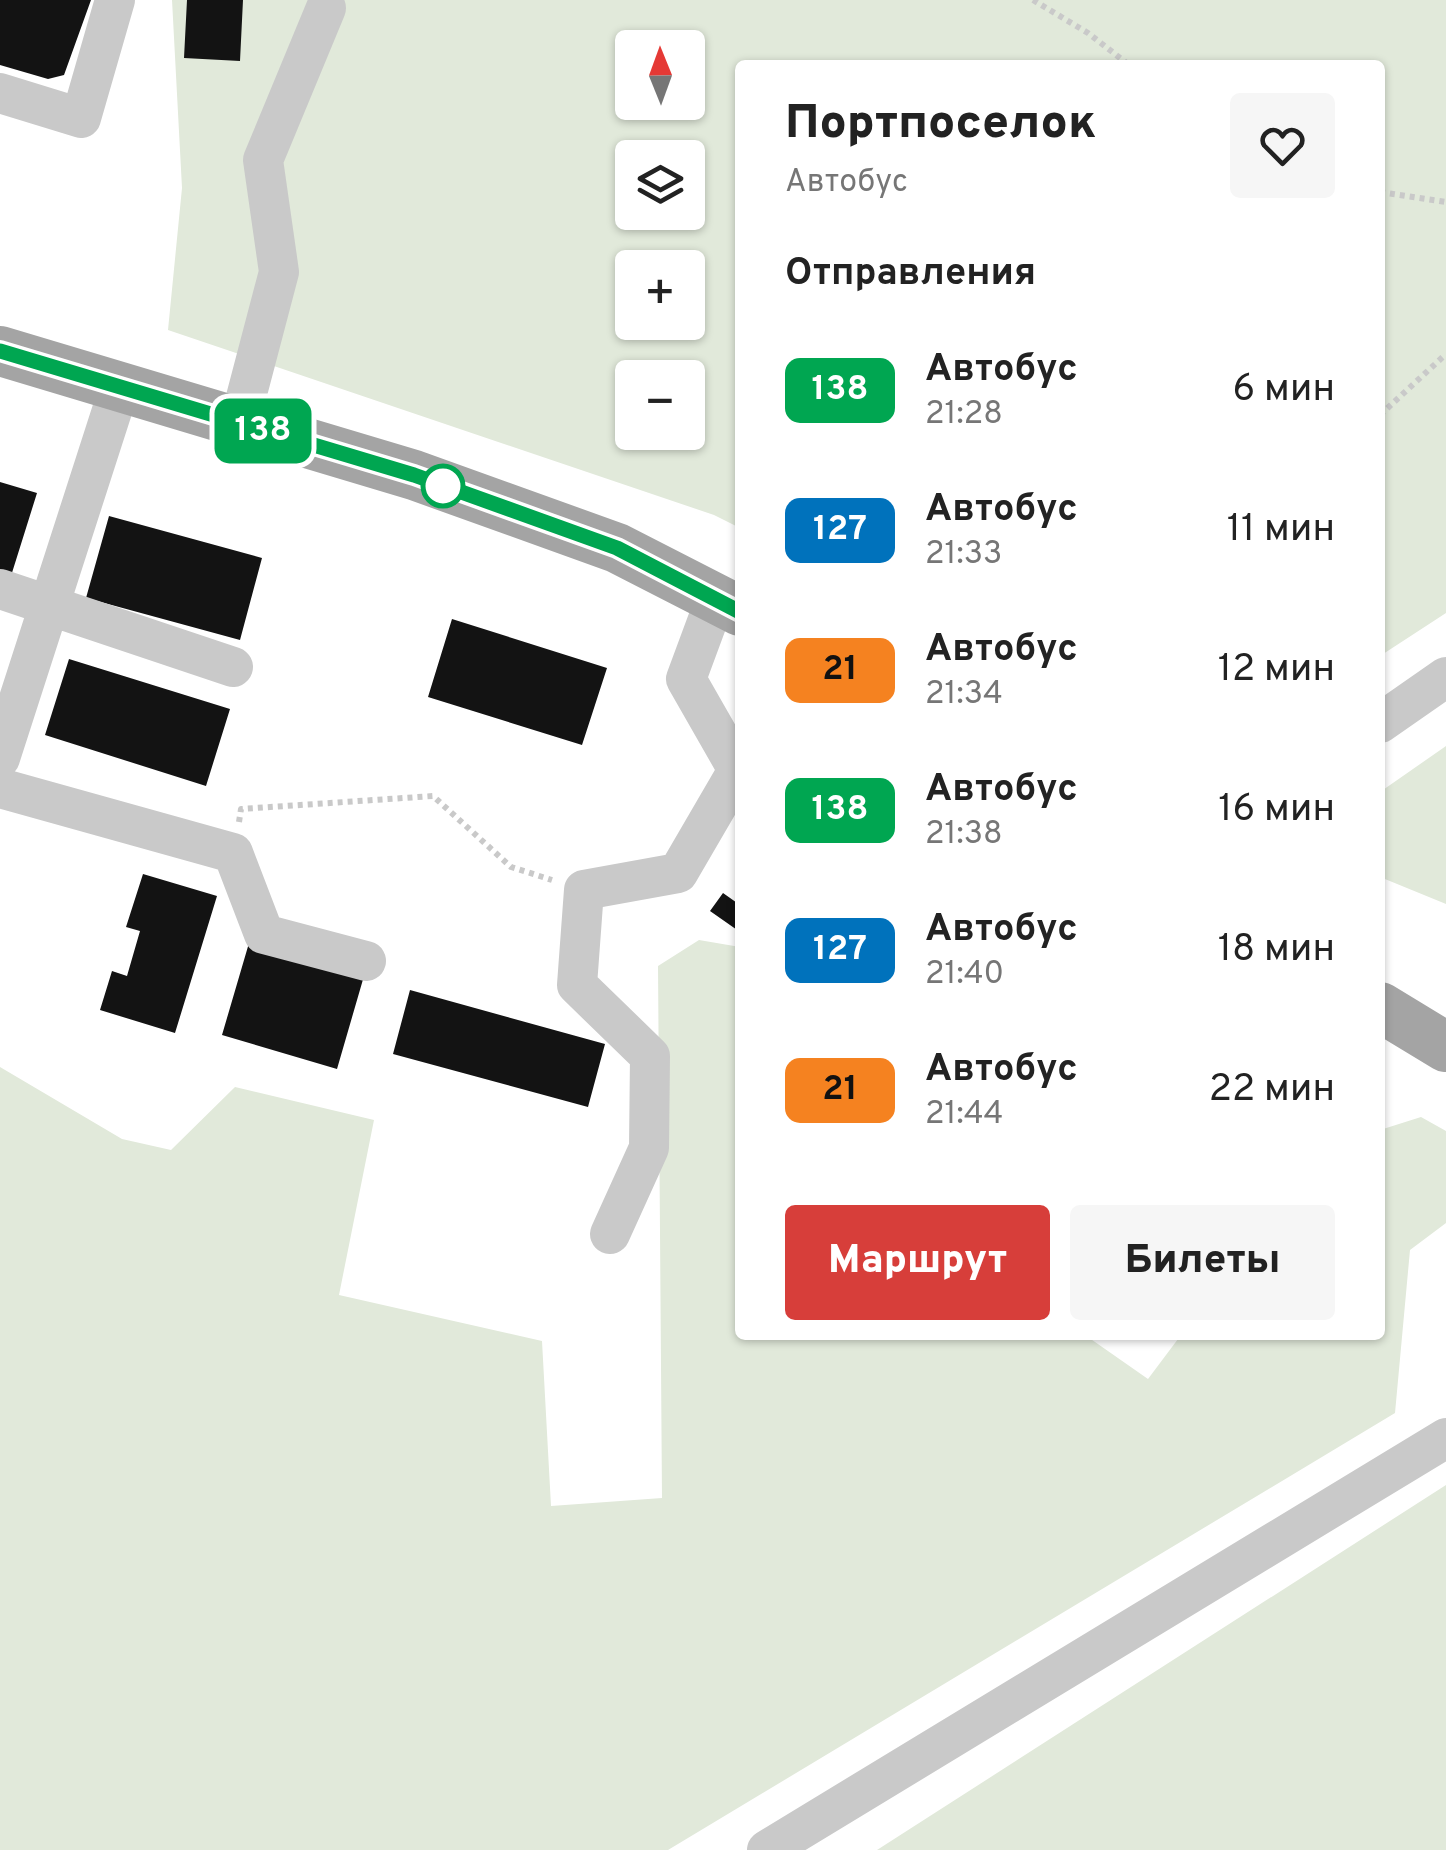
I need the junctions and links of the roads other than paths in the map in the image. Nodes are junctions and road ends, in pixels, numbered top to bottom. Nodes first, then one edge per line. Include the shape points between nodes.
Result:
1 (114, 0) edge
2 (326, 8) dead end
3 (0, 93) edge
4 (0, 351) edge
5 (119, 388) junction
6 (238, 424) junction
7 (0, 589) edge
8 (50, 603) junction
9 (728, 605) edge
10 (233, 667) dead end
11 (1446, 677) edge
12 (1385, 720) edge
13 (0, 758) edge
14 (735, 765) edge
15 (735, 775) edge
16 (0, 788) edge
17 (366, 961) dead end
18 (1385, 1010) edge
19 (1446, 1047) edge
20 (610, 1234) dead end
21 (1446, 1438) edge
22 (767, 1850) edge

1 - 3 street via 81,118
2 - 6 street via 263,160 279,272
4 - 5 main road
5 - 6 main road
5 - 8 street
6 - 9 main road via 414,475 617,548
7 - 8 street
8 - 10 street
8 - 13 street
9 - 14 street via 686,679
11 - 12 street
15 - 20 street via 678,873 584,890 577,986 650,1056 649,1148
16 - 17 street via 233,853 264,934
18 - 19 main road
21 - 22 street

